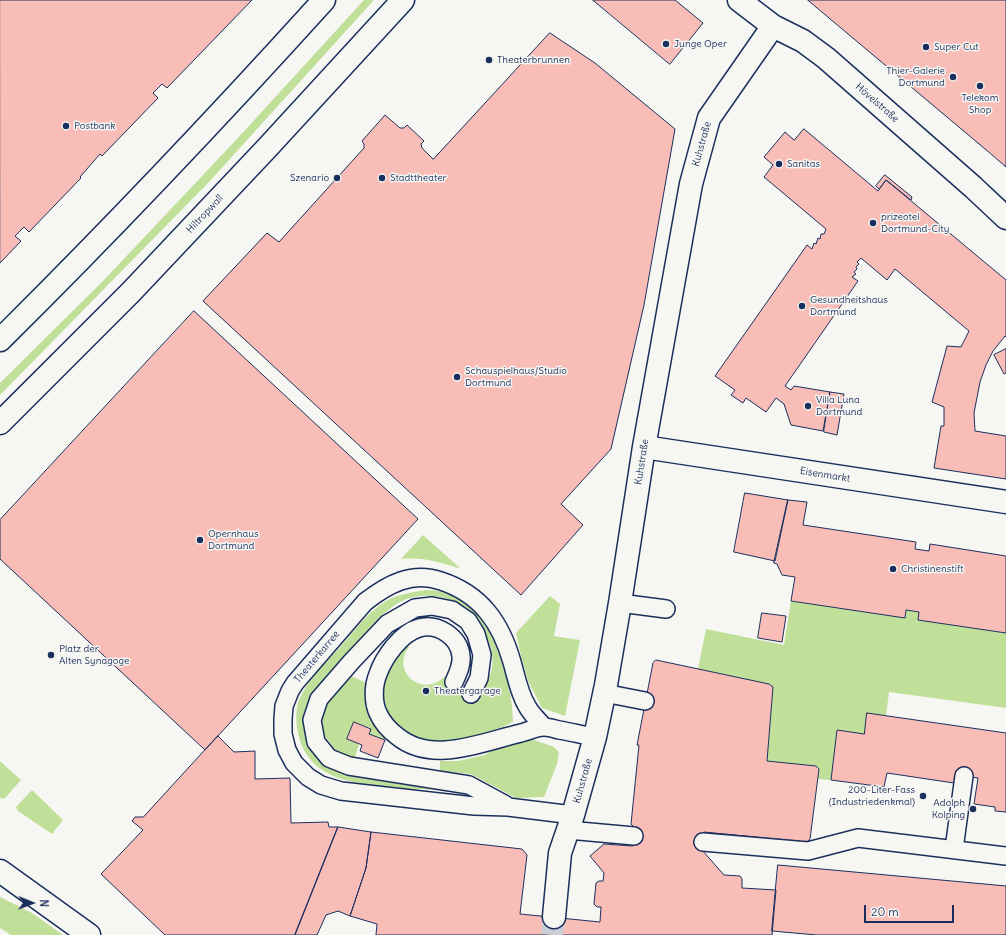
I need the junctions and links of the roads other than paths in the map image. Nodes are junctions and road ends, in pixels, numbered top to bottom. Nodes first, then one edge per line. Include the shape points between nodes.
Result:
1 (324, 0) edge
2 (403, 0) edge
3 (739, 0) edge
4 (773, 26) junction
5 (1006, 218) edge
6 (0, 340) edge
7 (0, 423) edge
8 (644, 448) junction
9 (1006, 502) edge
10 (620, 603) junction
11 (666, 609) dead end
12 (454, 682) dead end
13 (604, 693) junction
14 (471, 694) dead end
15 (646, 700) dead end
16 (544, 727) junction
17 (595, 737) junction
18 (964, 776) dead end
19 (508, 806) junction
20 (570, 823) junction
21 (634, 836) dead end
22 (703, 842) dead end
23 (954, 849) junction
24 (1006, 856) edge
25 (0, 871) edge
26 (554, 917) tunnel mouth
27 (89, 935) edge

1 - 6 street via 156,180
2 - 7 street, Hiltropwall via 132,292
3 - 4 street, Hövelstraße
4 - 5 street, Hövelstraße via 803,41 826,58
4 - 8 street, Kuhstraße via 709,118 690,184
8 - 9 street, Eisenmarkt
8 - 10 street, Kuhstraße
10 - 11 lane
10 - 13 street, Kuhstraße
12 - 16 lane via 460,668 461,656 455,640 438,628 418,628 401,638 377,675 375,703 378,713 385,726 398,737 421,749 441,750 476,746
13 - 15 lane
13 - 17 street, Kuhstraße
14 - 19 lane, Theaterkarree via 479,678 482,656 476,634 468,621 452,610 432,606 415,608 387,624 319,699 312,720 316,742 329,758 350,766 469,785
16 - 17 lane
16 - 19 lane, Theaterkarree via 526,705 509,651 491,616 468,593 434,578 404,580 379,591 345,624 290,691 284,706 283,719 287,750 294,763 321,786 396,798 474,806
17 - 20 street, Kuhstraße
18 - 23 lane
19 - 20 lane, Theaterkarree
20 - 21 lane, Theaterkarree
20 - 26 street, Kuhstraße via 560,853
22 - 23 lane via 808,851 858,838
23 - 24 lane
25 - 27 street

